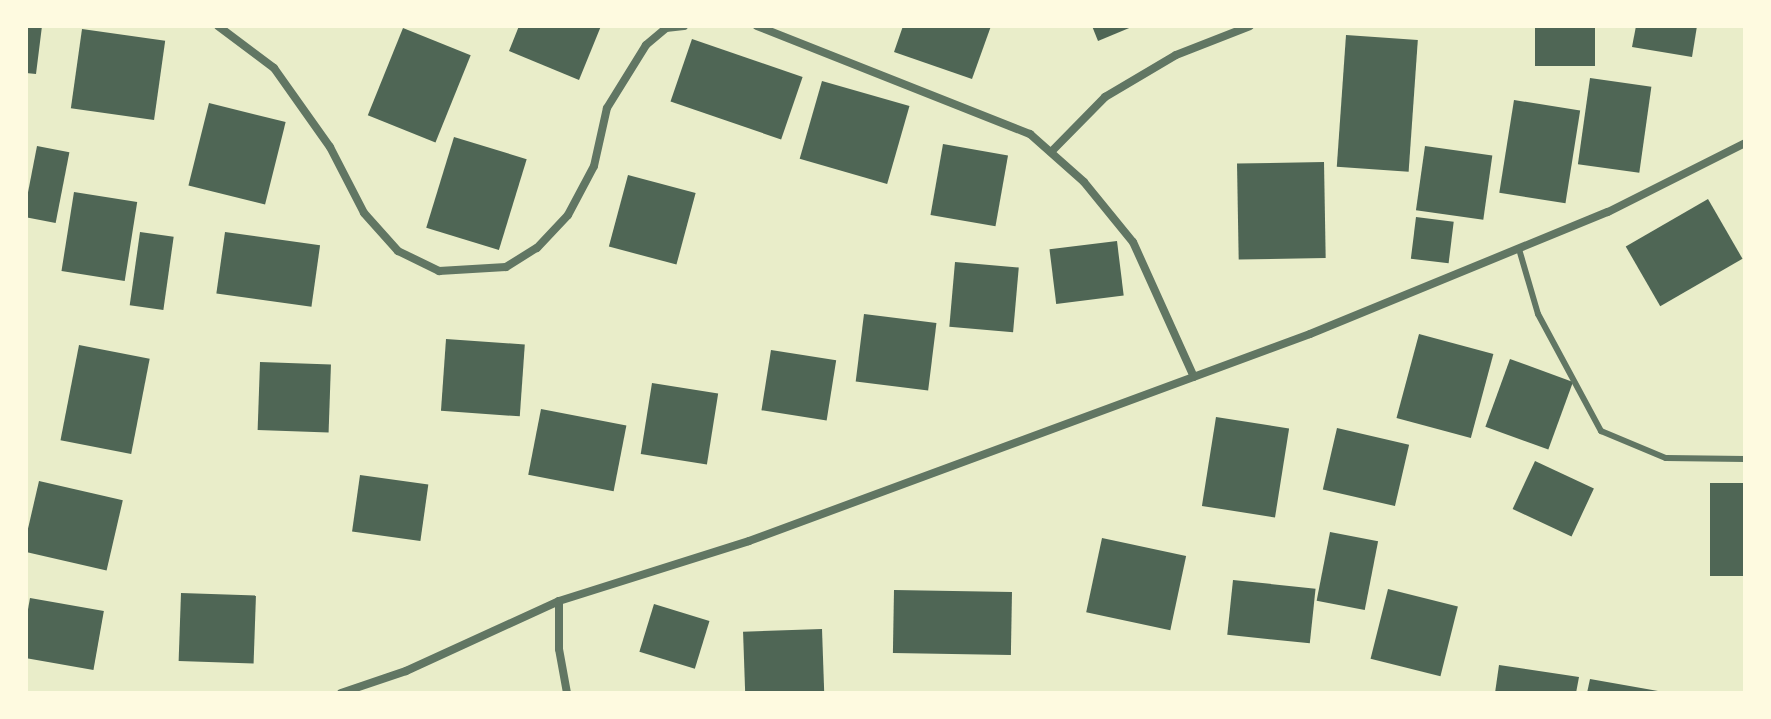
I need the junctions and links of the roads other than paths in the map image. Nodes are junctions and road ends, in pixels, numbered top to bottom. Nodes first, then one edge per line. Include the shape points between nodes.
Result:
1 (218, 26) edge
2 (684, 26) edge
3 (757, 26) edge
4 (1250, 26) edge
5 (1745, 143) edge
6 (1051, 152) junction
7 (1519, 249) junction
8 (1194, 377) junction
9 (1745, 459) edge
10 (559, 601) junction
11 (341, 693) edge
12 (567, 693) edge

1 - 2 street via 274,68 330,147 364,213 398,251 439,271 506,267 537,248 568,215 594,166 607,108 646,45 666,28
3 - 6 street via 1030,134
4 - 6 street via 1176,55 1105,97
5 - 7 street via 1608,212
6 - 8 street via 1084,182 1133,242
7 - 8 street
7 - 9 lane via 1538,314 1601,431 1666,458
8 - 10 street via 749,541
10 - 11 street via 406,671
10 - 12 street via 559,649

